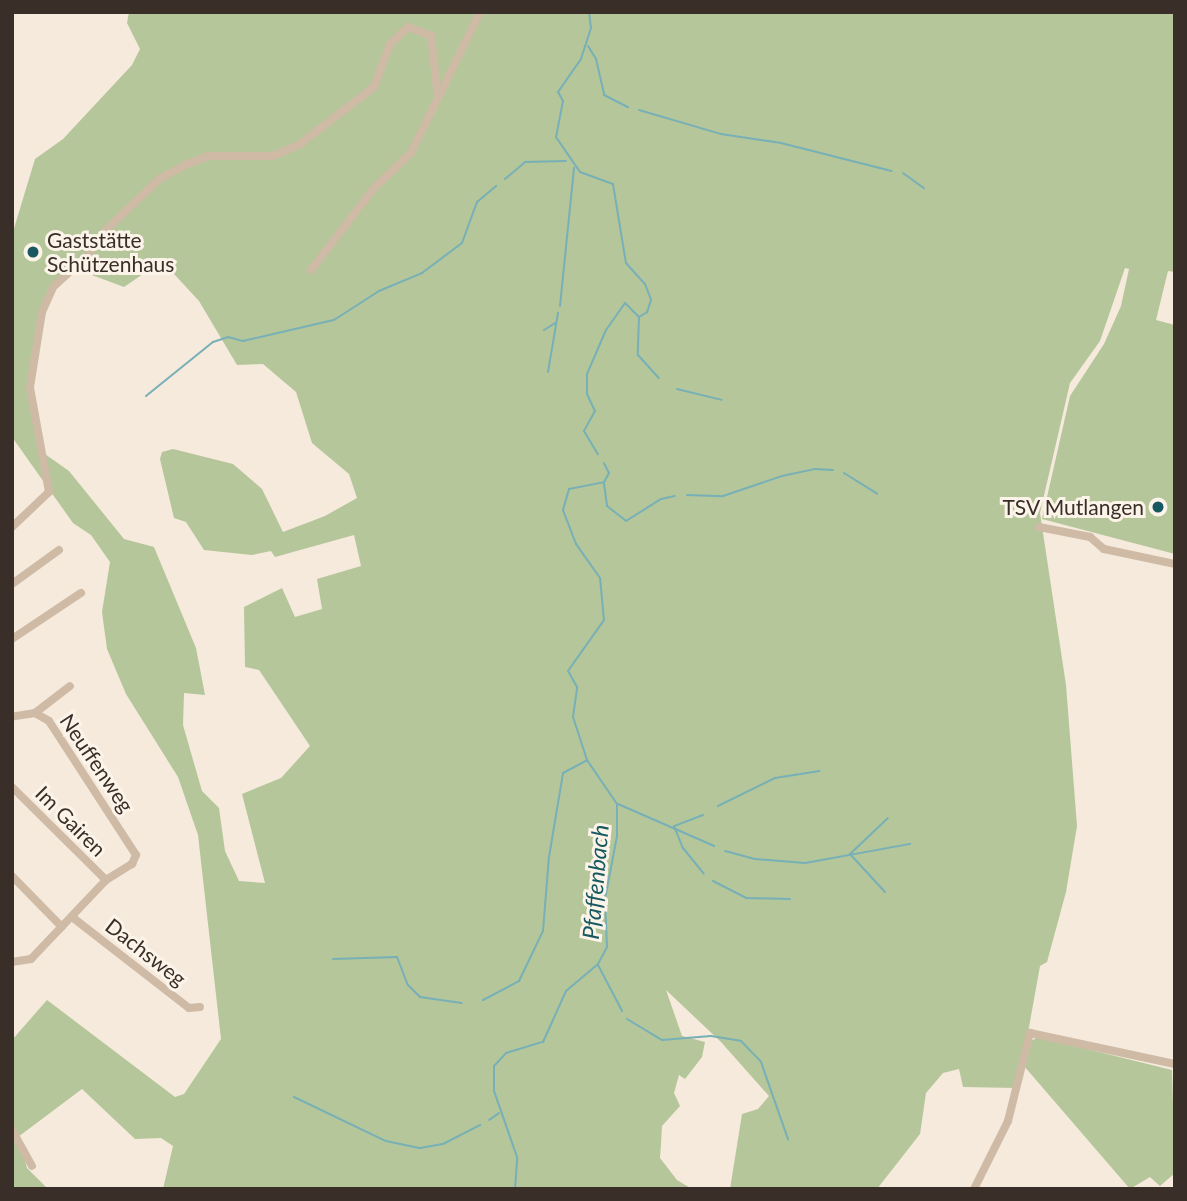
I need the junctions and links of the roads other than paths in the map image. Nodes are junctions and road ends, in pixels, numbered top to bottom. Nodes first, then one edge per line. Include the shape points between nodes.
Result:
1 (480, 12) edge
2 (438, 97) junction
3 (311, 270) dead end
4 (12, 527) edge
5 (1039, 527) dead end
6 (59, 550) dead end
7 (1175, 564) edge
8 (12, 584) edge
9 (81, 593) dead end
10 (12, 639) edge
11 (70, 686) dead end
12 (35, 713) junction
13 (13, 715) edge
14 (12, 787) edge
15 (12, 876) edge
16 (106, 880) junction
17 (72, 917) junction
18 (62, 926) junction
19 (12, 962) edge
20 (200, 1007) dead end
21 (1175, 1064) edge
22 (12, 1130) edge
23 (32, 1166) dead end
24 (974, 1189) edge

1 - 2 street
2 - 3 street via 411,153 375,187
2 - 4 street via 431,36 408,27 390,44 373,87 300,145 265,157 208,156 159,179 62,276 38,324 30,387 49,492
5 - 7 street via 1090,537 1104,549
6 - 8 street
9 - 10 street
11 - 12 street
12 - 13 street, Neuffenweg
12 - 16 street, Neuffenweg via 49,721 136,855 132,864
14 - 16 street, Im Gairen
15 - 18 street
16 - 17 street
17 - 18 street
17 - 20 street, Dachsweg via 189,1008
18 - 19 street via 31,959
21 - 24 street via 1030,1033 1008,1121
22 - 23 street

